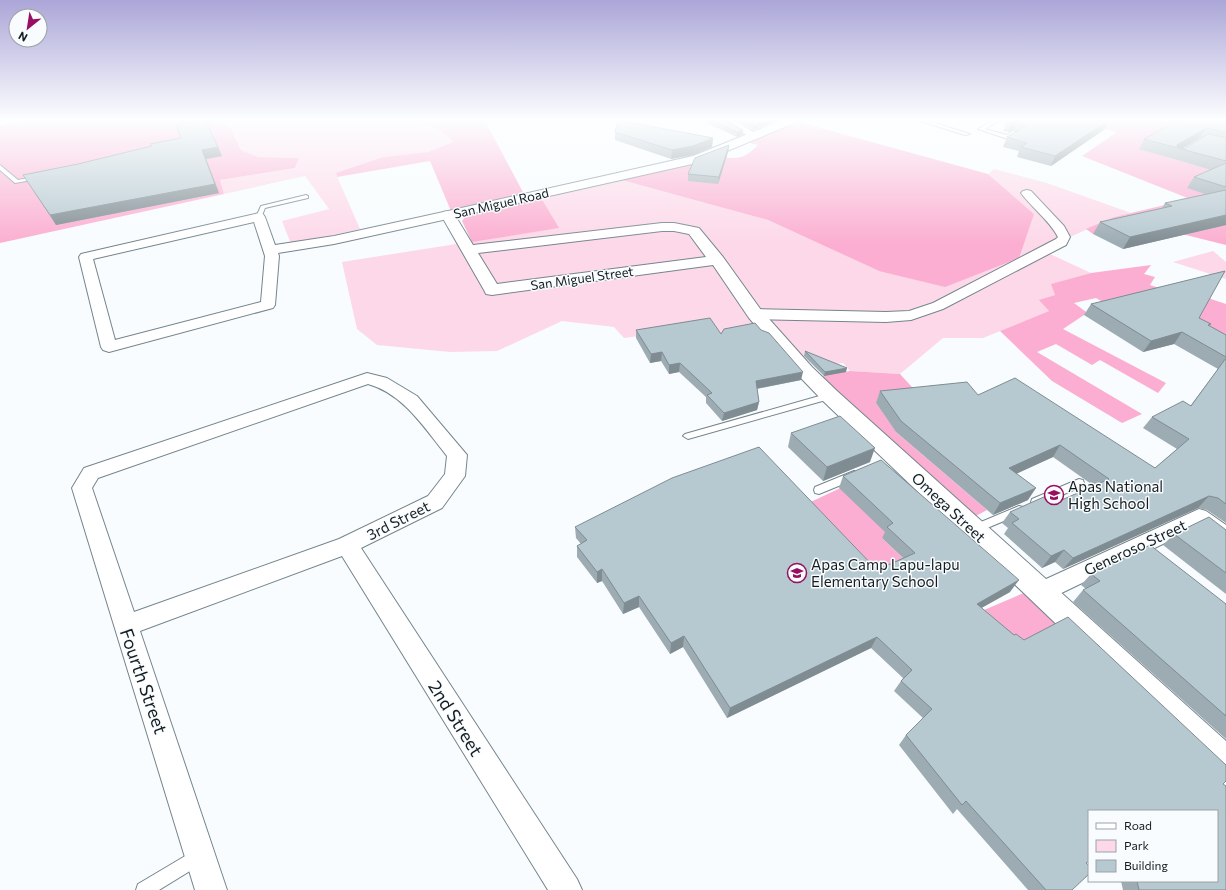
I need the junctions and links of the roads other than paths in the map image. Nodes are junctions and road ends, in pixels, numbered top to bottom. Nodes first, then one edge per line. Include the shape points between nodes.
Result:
1 (691, 161) edge
2 (0, 167) edge
3 (45, 177) edge
4 (1027, 193) dead end
5 (306, 197) dead end
6 (448, 215) junction
7 (259, 217) junction
8 (271, 250) junction
9 (469, 250) junction
10 (717, 260) junction
11 (755, 314) junction
12 (830, 396) junction
13 (688, 436) dead end
14 (866, 470) edge
15 (92, 473) joint
16 (1079, 483) dead end
17 (819, 490) dead end
18 (973, 530) junction
19 (1226, 536) edge
20 (1142, 544) junction
21 (347, 545) junction
22 (1160, 558) edge
23 (1041, 592) junction
24 (126, 626) junction
25 (1226, 763) edge
26 (200, 854) junction
27 (144, 890) edge
28 (212, 890) edge
29 (566, 890) edge

1 - 6 street, San Miguel Road
2 - 3 lane via 17,182
4 - 11 street via 1060,229 1064,237 1061,242 938,306 911,315 886,317
5 - 7 lane via 263,206
6 - 8 street, San Miguel Road via 334,240
6 - 9 street, San Miguel Street
7 - 8 street
7 - 8 street via 86,257 109,348 268,305
9 - 10 street, Omega Street via 679,227 694,231
9 - 10 street, San Miguel Street via 492,290
10 - 11 street, Omega Street
11 - 12 street, Omega Street
12 - 13 lane
12 - 18 street, Omega Street via 890,459
14 - 17 lane
15 - 21 street, 3rd Street via 367,378 381,382 411,400 457,455 455,476 435,502
15 - 24 street, Fourth Street via 82,488
16 - 18 lane
18 - 23 street, Omega Street
19 - 20 street, Generoso Street via 1199,517
20 - 22 street
20 - 23 street, Generoso Street
21 - 24 street, 3rd Street
21 - 29 street, 2nd Street
23 - 25 street, Omega Street
24 - 26 street, Fourth Street via 170,755
26 - 27 lane
26 - 28 street, Fourth Street

